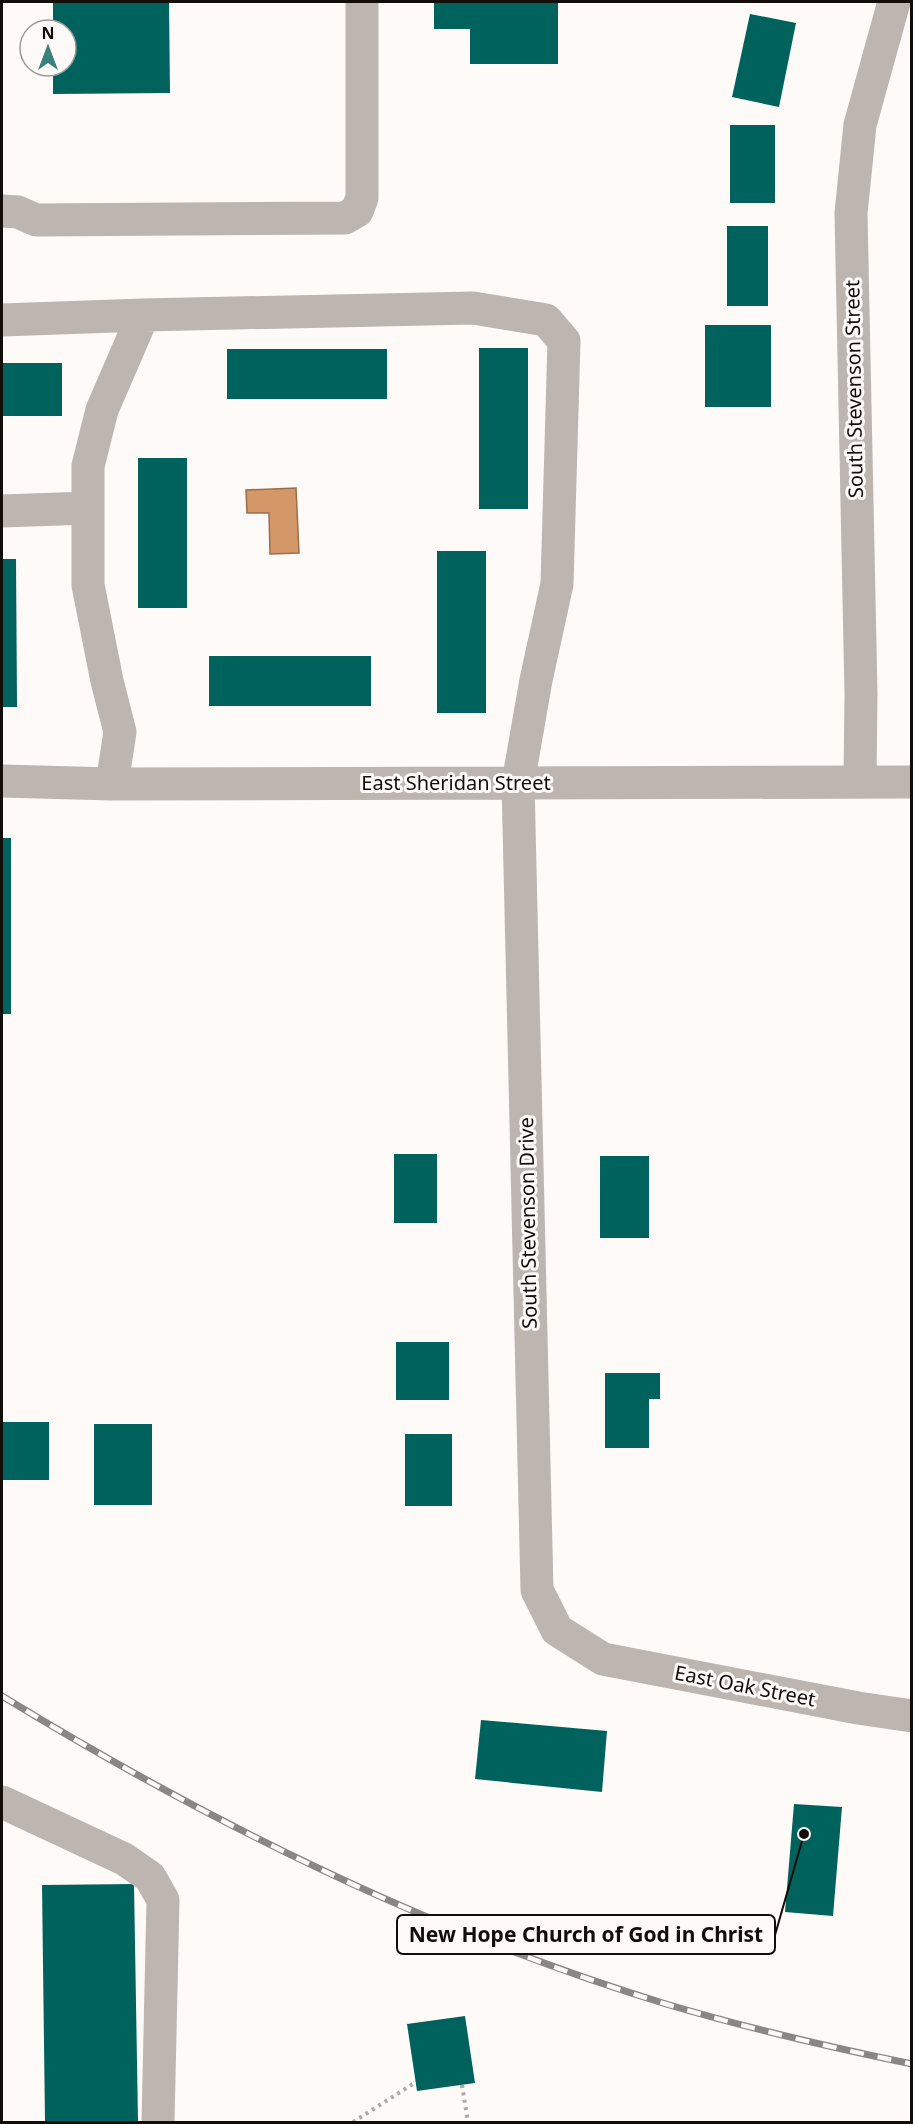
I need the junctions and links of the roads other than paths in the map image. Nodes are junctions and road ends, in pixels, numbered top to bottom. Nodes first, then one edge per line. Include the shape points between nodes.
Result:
1 (362, 2) edge
2 (894, 2) edge
3 (2, 211) edge
4 (143, 315) junction
5 (2, 320) edge
6 (88, 508) junction
7 (2, 511) edge
8 (2, 781) edge
9 (860, 782) junction
10 (912, 782) edge
11 (518, 783) junction
12 (112, 784) junction
13 (581, 1646) joint
14 (912, 1716) edge
15 (2, 1802) edge
16 (158, 2122) edge

1 - 3 street via 362,198 357,211 345,218 36,220 18,212
2 - 9 street, South Stevenson Street via 860,125 851,213
4 - 5 street, South Stevenson Drive
4 - 6 street via 102,410 88,466
4 - 11 street, South Stevenson Drive via 473,308 546,320 564,341 557,584
6 - 7 street
6 - 12 street via 88,585 120,732
8 - 12 street, East Sheridan Street
9 - 10 street, East Sheridan Street
9 - 11 street, East Sheridan Street
11 - 12 street, East Sheridan Street
11 - 13 street, South Stevenson Drive via 537,1590 557,1630
13 - 14 street, East Oak Street via 603,1659
15 - 16 street via 124,1859 150,1876 163,1900

